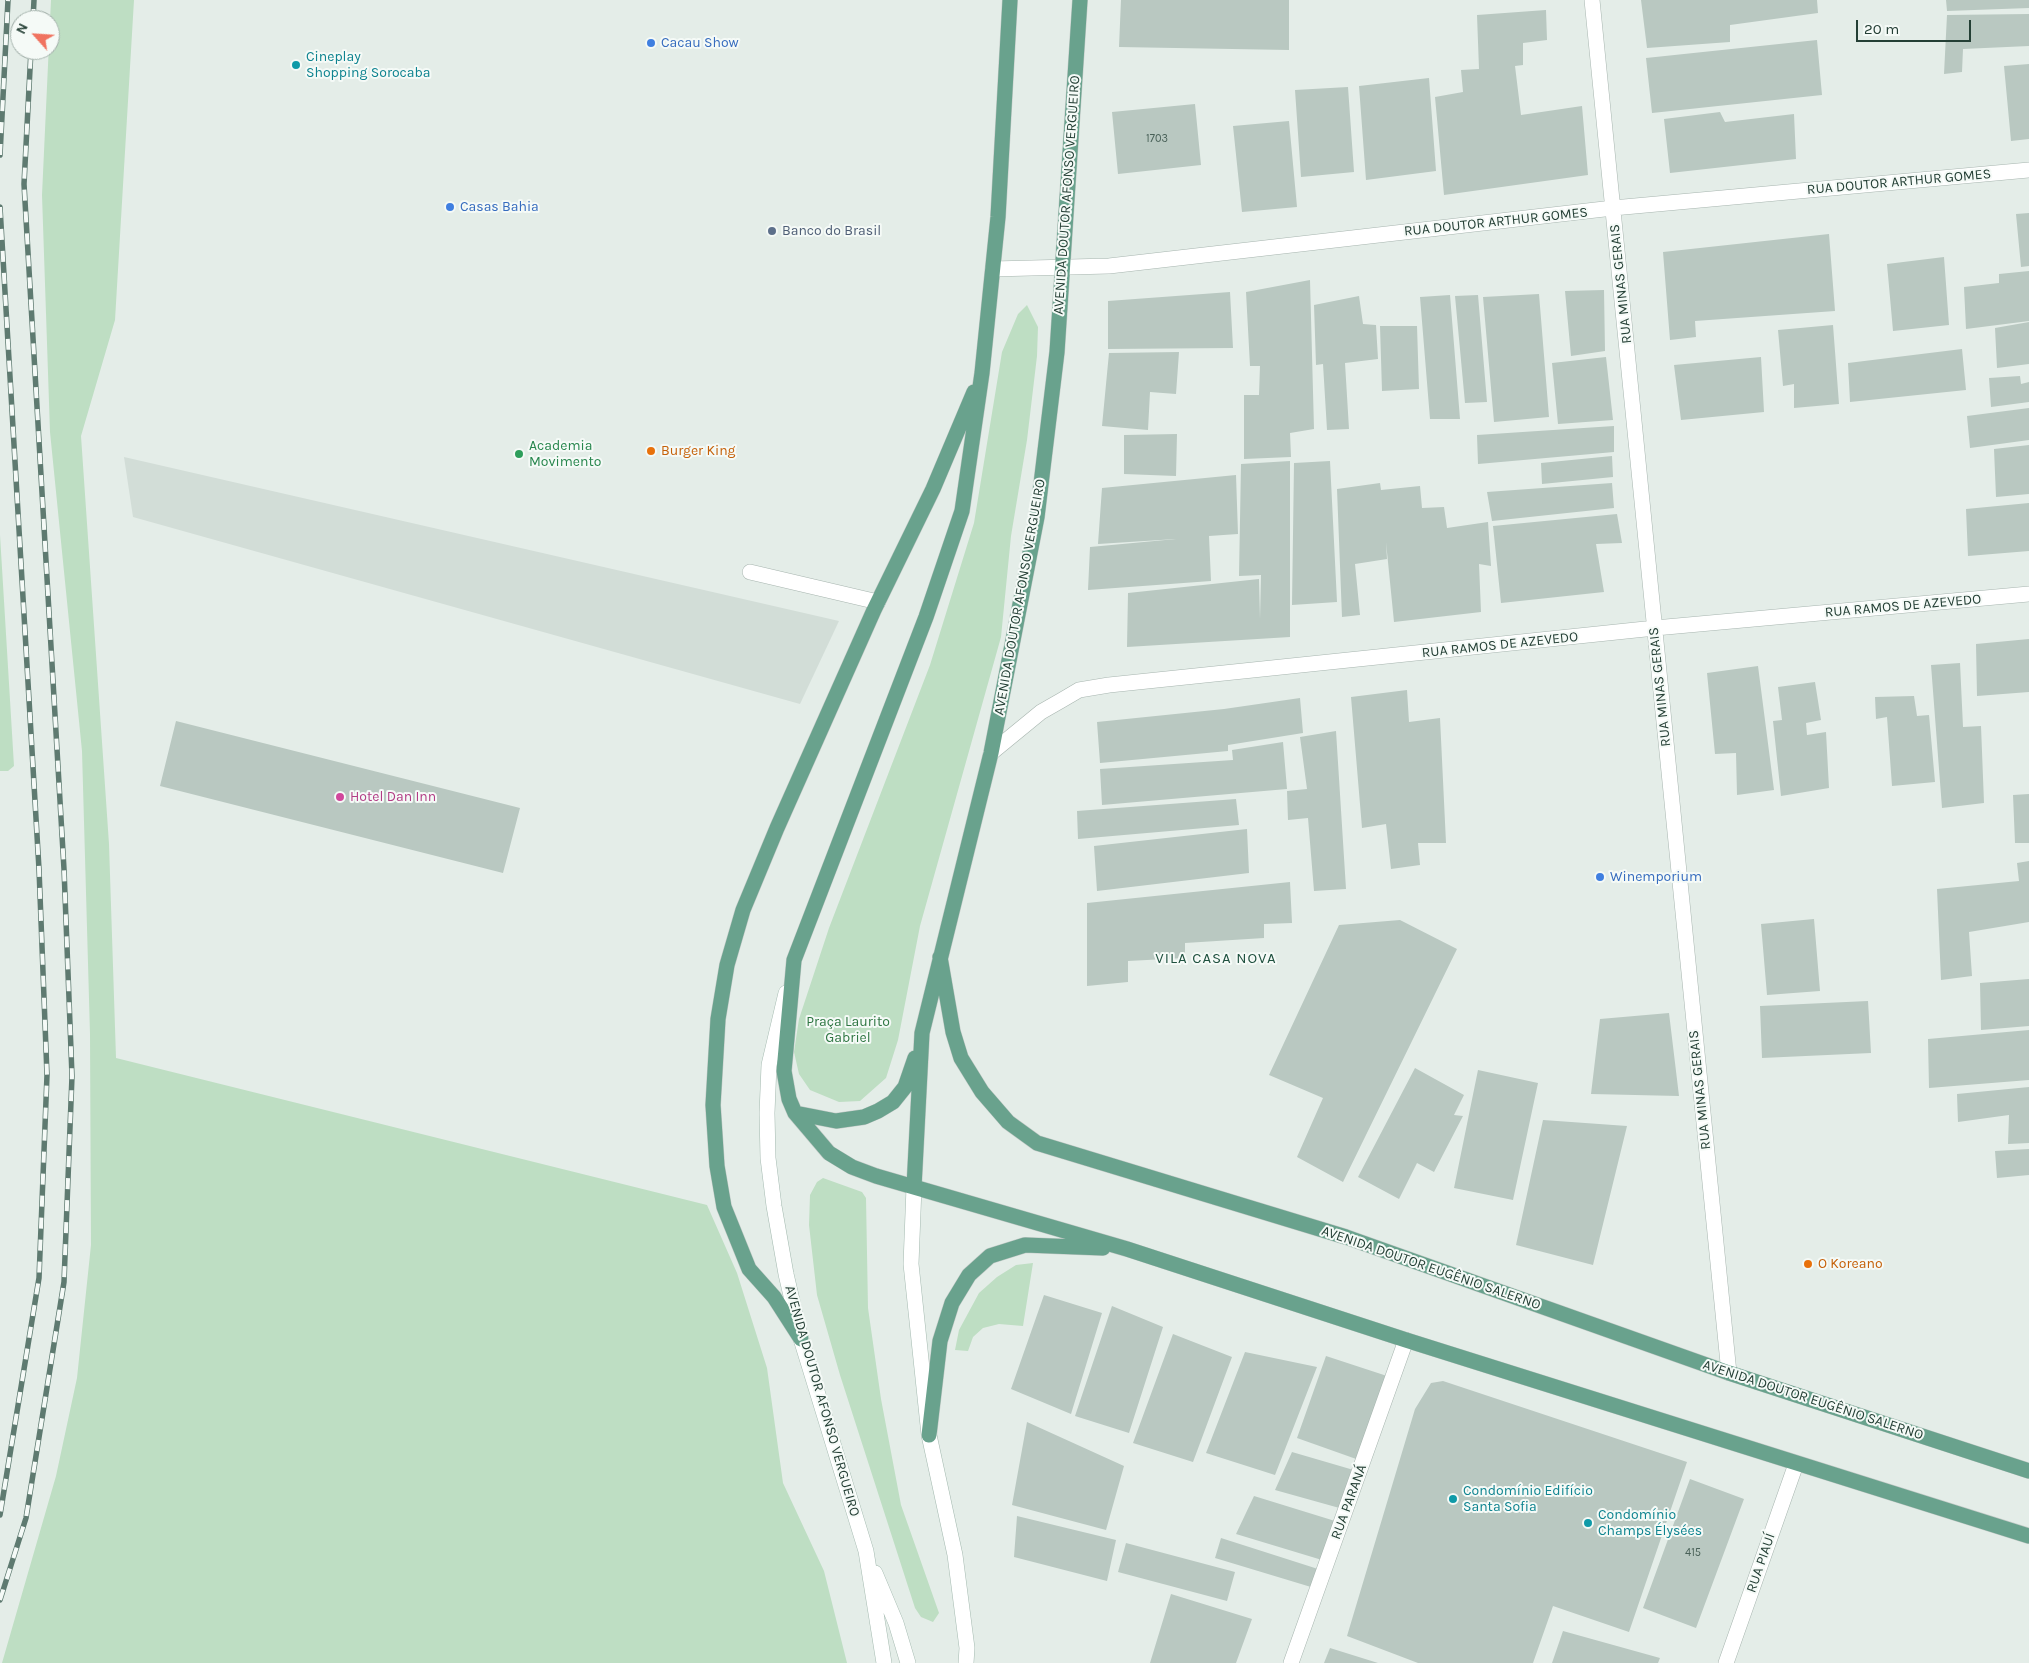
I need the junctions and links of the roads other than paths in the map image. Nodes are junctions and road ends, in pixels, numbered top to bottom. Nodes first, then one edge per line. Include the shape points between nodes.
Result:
1 (1010, 0) edge
2 (1080, 0) edge
3 (1592, 0) edge
4 (2029, 170) edge
5 (1613, 208) junction
6 (1061, 268) junction
7 (993, 269) junction
8 (982, 372) junction
9 (750, 572) dead end
10 (2029, 594) edge
11 (878, 602) junction
12 (1654, 628) junction
13 (991, 753) junction
14 (940, 957) junction
15 (794, 960) junction
16 (922, 1033) junction
17 (795, 1113) junction
18 (914, 1187) junction
19 (1127, 1249) junction
20 (801, 1339) junction
21 (1406, 1340) junction
22 (1729, 1373) junction
23 (929, 1435) junction
24 (1796, 1464) junction
25 (2029, 1472) edge
26 (2029, 1536) edge
27 (866, 1551) junction
28 (884, 1663) edge
29 (908, 1663) edge
30 (966, 1663) edge
31 (1291, 1663) edge
32 (1726, 1663) edge

1 - 7 main road, AVENIDA DOUTOR AFONSO VERGUEIRO
2 - 6 main road, AVENIDA DOUTOR AFONSO VERGUEIRO
3 - 5 street, RUA MINAS GERAIS
4 - 5 street, RUA DOUTOR ARTHUR GOMES
5 - 6 street, RUA DOUTOR ARTHUR GOMES via 1109,266
5 - 12 street, RUA MINAS GERAIS
6 - 7 street, RUA DOUTOR ARTHUR GOMES
6 - 13 main road, AVENIDA DOUTOR AFONSO VERGUEIRO via 1057,352 1037,517
7 - 8 main road, AVENIDA DOUTOR AFONSO VERGUEIRO
8 - 11 main road via 933,489
8 - 15 main road, AVENIDA DOUTOR AFONSO VERGUEIRO via 962,511 926,617
9 - 11 street
10 - 12 street, RUA RAMOS DE AZEVEDO
11 - 20 main road via 743,910 727,965 718,1019 713,1105 717,1166 724,1207 749,1269 774,1297
12 - 13 street, RUA RAMOS DE AZEVEDO via 1079,690 1041,712
12 - 22 street, RUA MINAS GERAIS
13 - 14 main road, AVENIDA DOUTOR AFONSO VERGUEIRO
14 - 16 main road, AVENIDA DOUTOR AFONSO VERGUEIRO
14 - 22 main road, AVENIDA DOUTOR EUGÊNIO SALERNO via 953,1032 961,1058 982,1092 1008,1122 1037,1143 1346,1237
15 - 17 main road, AVENIDA DOUTOR AFONSO VERGUEIRO via 784,1071 788,1099
15 - 20 street, AVENIDA DOUTOR AFONSO VERGUEIRO via 769,1065 767,1122 774,1206
16 - 17 main road via 911,1074 893,1102 864,1117 836,1121
16 - 18 main road, AVENIDA DOUTOR AFONSO VERGUEIRO
17 - 18 main road, AVENIDA DOUTOR AFONSO VERGUEIRO via 829,1153 852,1167
18 - 19 main road
18 - 23 street, AVENIDA DOUTOR AFONSO VERGUEIRO via 912,1264
19 - 21 main road
19 - 23 main road via 1025,1245 990,1256 969,1275 952,1304 940,1342
20 - 27 street, AVENIDA DOUTOR AFONSO VERGUEIRO
21 - 24 main road
21 - 31 street, RUA PARANÁ
22 - 25 main road, AVENIDA DOUTOR EUGÊNIO SALERNO
23 - 30 street, AVENIDA DOUTOR AFONSO VERGUEIRO via 955,1555 967,1648
24 - 26 main road
24 - 32 street, RUA PIAUÍ
27 - 28 street, AVENIDA DOUTOR AFONSO VERGUEIRO
27 - 29 street via 896,1623

